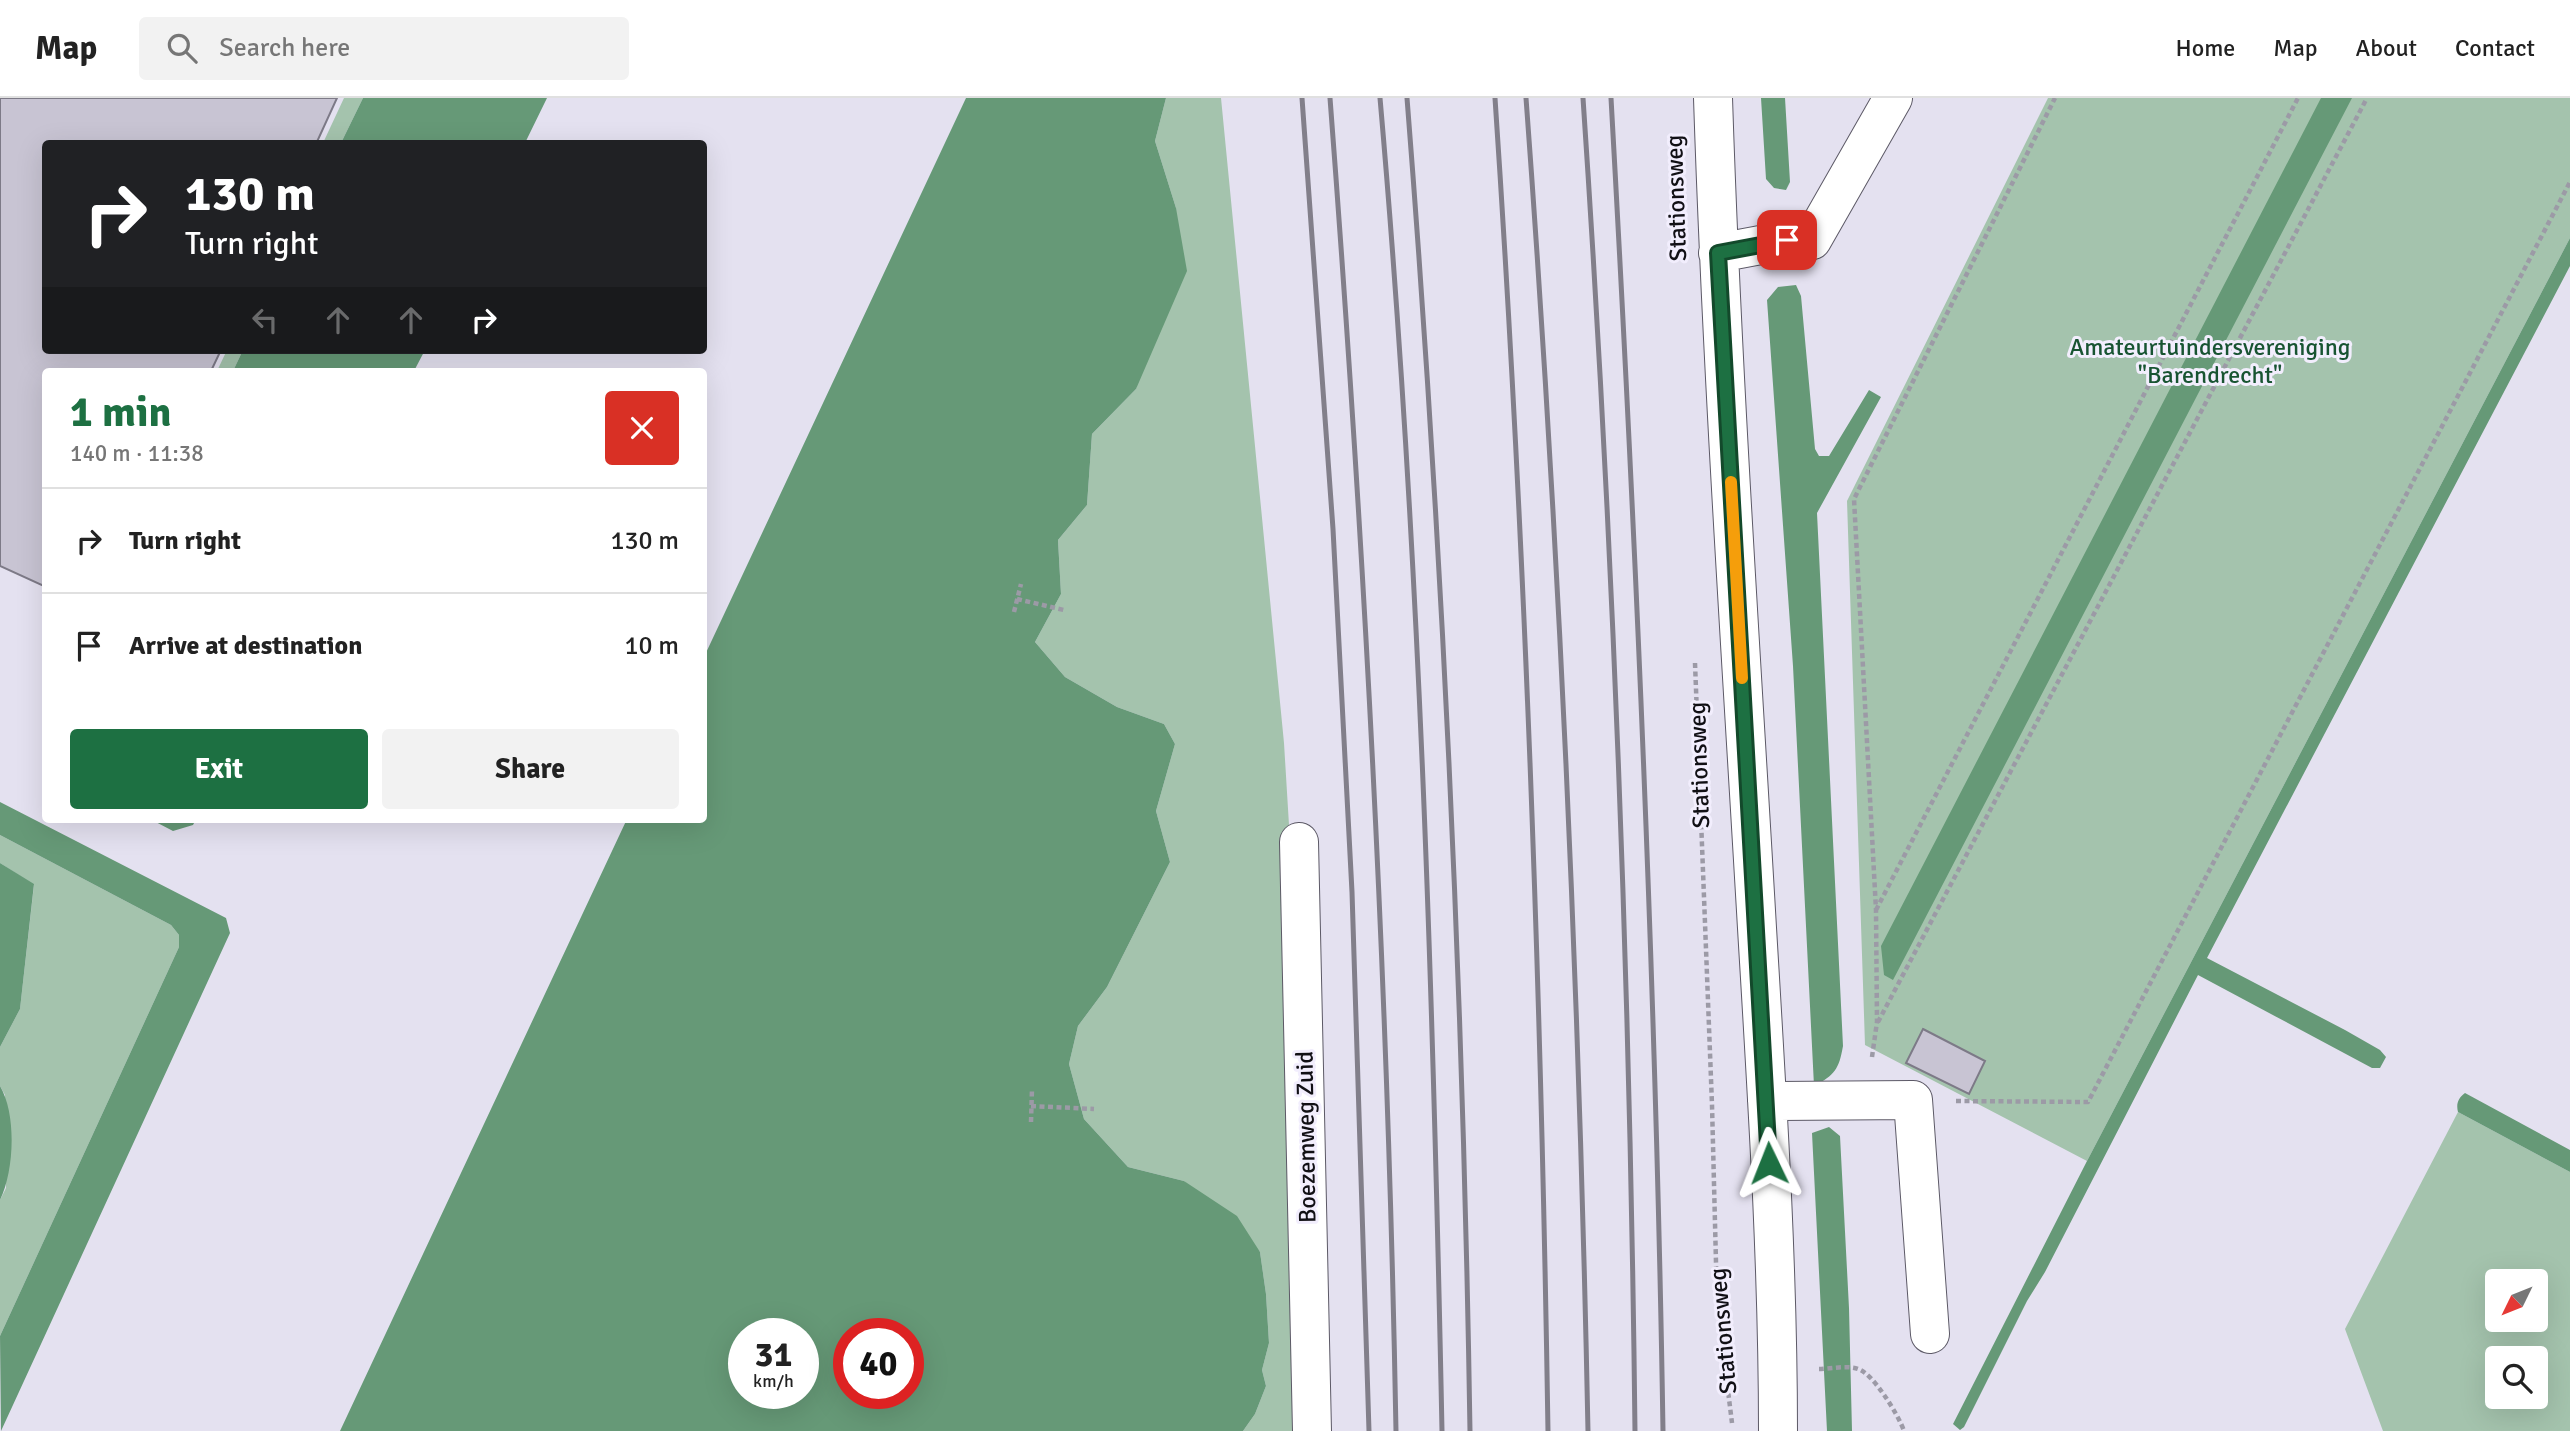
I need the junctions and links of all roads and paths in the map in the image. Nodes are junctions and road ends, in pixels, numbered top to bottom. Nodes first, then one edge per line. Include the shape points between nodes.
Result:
1 (1713, 98) edge
2 (1893, 98) edge
3 (2055, 98) edge
4 (2298, 98) edge
5 (2367, 98) edge
6 (2570, 182) edge
7 (1718, 253) junction
8 (1021, 584) dead end
9 (1017, 599) junction
10 (1064, 610) dead end
11 (1014, 612) dead end
12 (1694, 658) dead end
13 (1299, 842) dead end
14 (1876, 911) junction
15 (1877, 1023) junction
16 (1032, 1089) dead end
17 (1866, 1099) junction
18 (1913, 1100) junction
19 (1767, 1101) junction
20 (1031, 1106) junction
21 (1094, 1109) dead end
22 (1031, 1122) dead end
23 (1930, 1334) dead end
24 (1814, 1369) dead end
25 (1312, 1431) edge
26 (1733, 1431) edge
27 (1778, 1431) edge
28 (1904, 1431) edge

1 - 7 street, Stationsweg
2 - 7 street via 1812,240
3 - 14 path via 1854,499
4 - 14 path
5 - 15 path
6 - 18 path via 2088,1102
7 - 19 street, Stationsweg
8 - 9 path
9 - 10 path
9 - 11 path
12 - 26 path, Stationsweg via 1717,1302
13 - 25 street, Boezemweg Zuid
14 - 15 path
15 - 17 path
16 - 20 path
17 - 18 street
17 - 19 street
18 - 23 street
19 - 27 street, Stationsweg
20 - 21 path
20 - 22 path
24 - 28 path via 1857,1368 1868,1374

